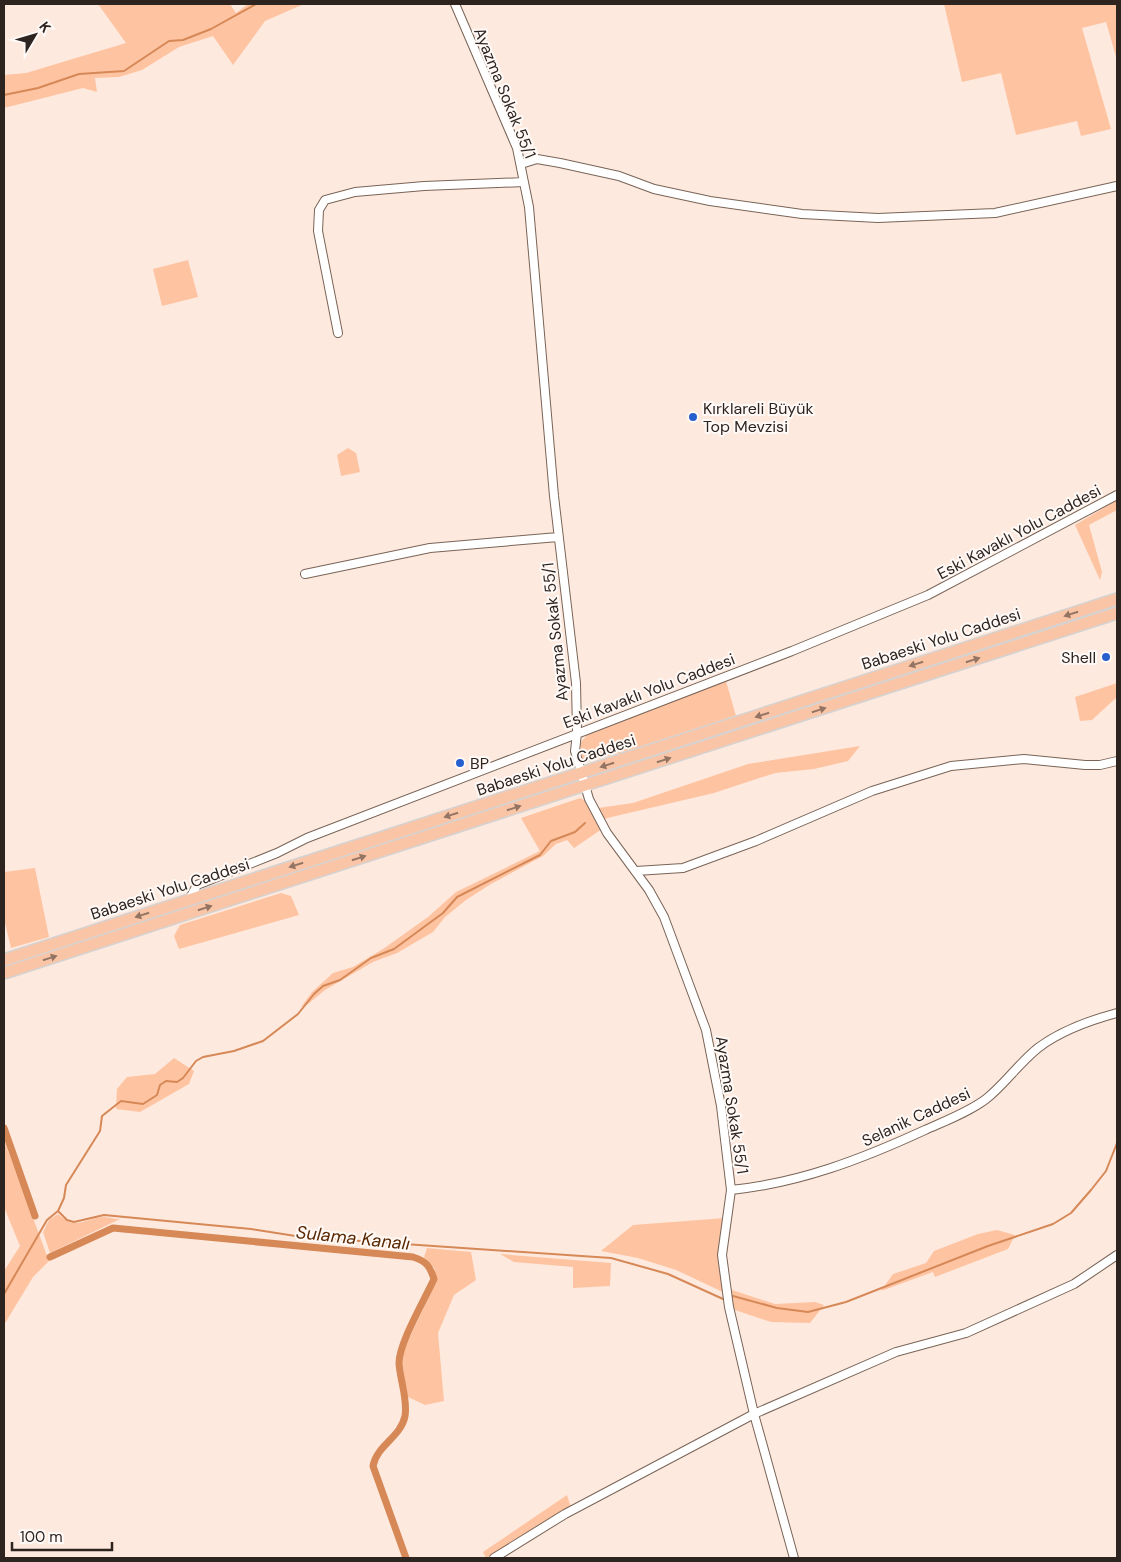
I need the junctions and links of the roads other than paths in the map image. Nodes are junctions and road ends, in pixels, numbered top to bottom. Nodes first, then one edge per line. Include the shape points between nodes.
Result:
1 (455, 4) edge
2 (521, 164) junction
3 (524, 182) junction
4 (1117, 186) edge
5 (338, 333) dead end
6 (1117, 495) edge
7 (558, 537) junction
8 (305, 574) dead end
9 (1117, 599) edge
10 (1117, 613) edge
11 (577, 733) junction
12 (1117, 761) edge
13 (581, 774) junction
14 (585, 787) junction
15 (636, 871) junction
16 (189, 900) junction
17 (4, 960) edge
18 (4, 973) edge
19 (1117, 1013) edge
20 (731, 1190) junction
21 (1117, 1255) edge
22 (754, 1414) junction
23 (494, 1558) edge
24 (794, 1558) edge

1 - 2 street, Ayazma Sokak 55/1
2 - 3 street, Ayazma Sokak 55/1
2 - 4 street via 537,159 560,163 710,201 802,214 878,218 995,214
3 - 5 street via 355,192 325,200 319,210 318,231
3 - 7 street, Ayazma Sokak 55/1 via 529,206
6 - 11 street, Eski Kavaklı Yolu Caddesi via 928,595
7 - 8 street via 430,548
7 - 11 street, Ayazma Sokak 55/1 via 576,683
9 -> 13 highway, Babaeski Yolu Caddesi
14 -> 10 highway, Babaeski Yolu Caddesi
11 - 13 street, Ayazma Sokak 55/1 via 575,751
11 - 16 street, Eski Kavaklı Yolu Caddesi via 307,838 197,885
12 - 15 street via 1085,765 1024,760 951,766 872,791 756,842 690,866
13 - 14 street, Ayazma Sokak 55/1
13 -> 16 highway, Babaeski Yolu Caddesi
14 - 15 street, Ayazma Sokak 55/1 via 607,833
18 -> 14 highway, Babaeski Yolu Caddesi
15 - 20 street, Ayazma Sokak 55/1 via 664,917 706,1030 721,1106
16 -> 17 highway, Babaeski Yolu Caddesi
19 - 20 street, Selanik Caddesi via 1060,1035 1038,1048 986,1099 889,1147 825,1172 769,1186
20 - 22 street, Ayazma Sokak 55/1 via 722,1255 729,1307
21 - 22 street via 1074,1284 983,1326 896,1352
22 - 23 street via 565,1514
22 - 24 street, Ayazma Sokak 55/1

